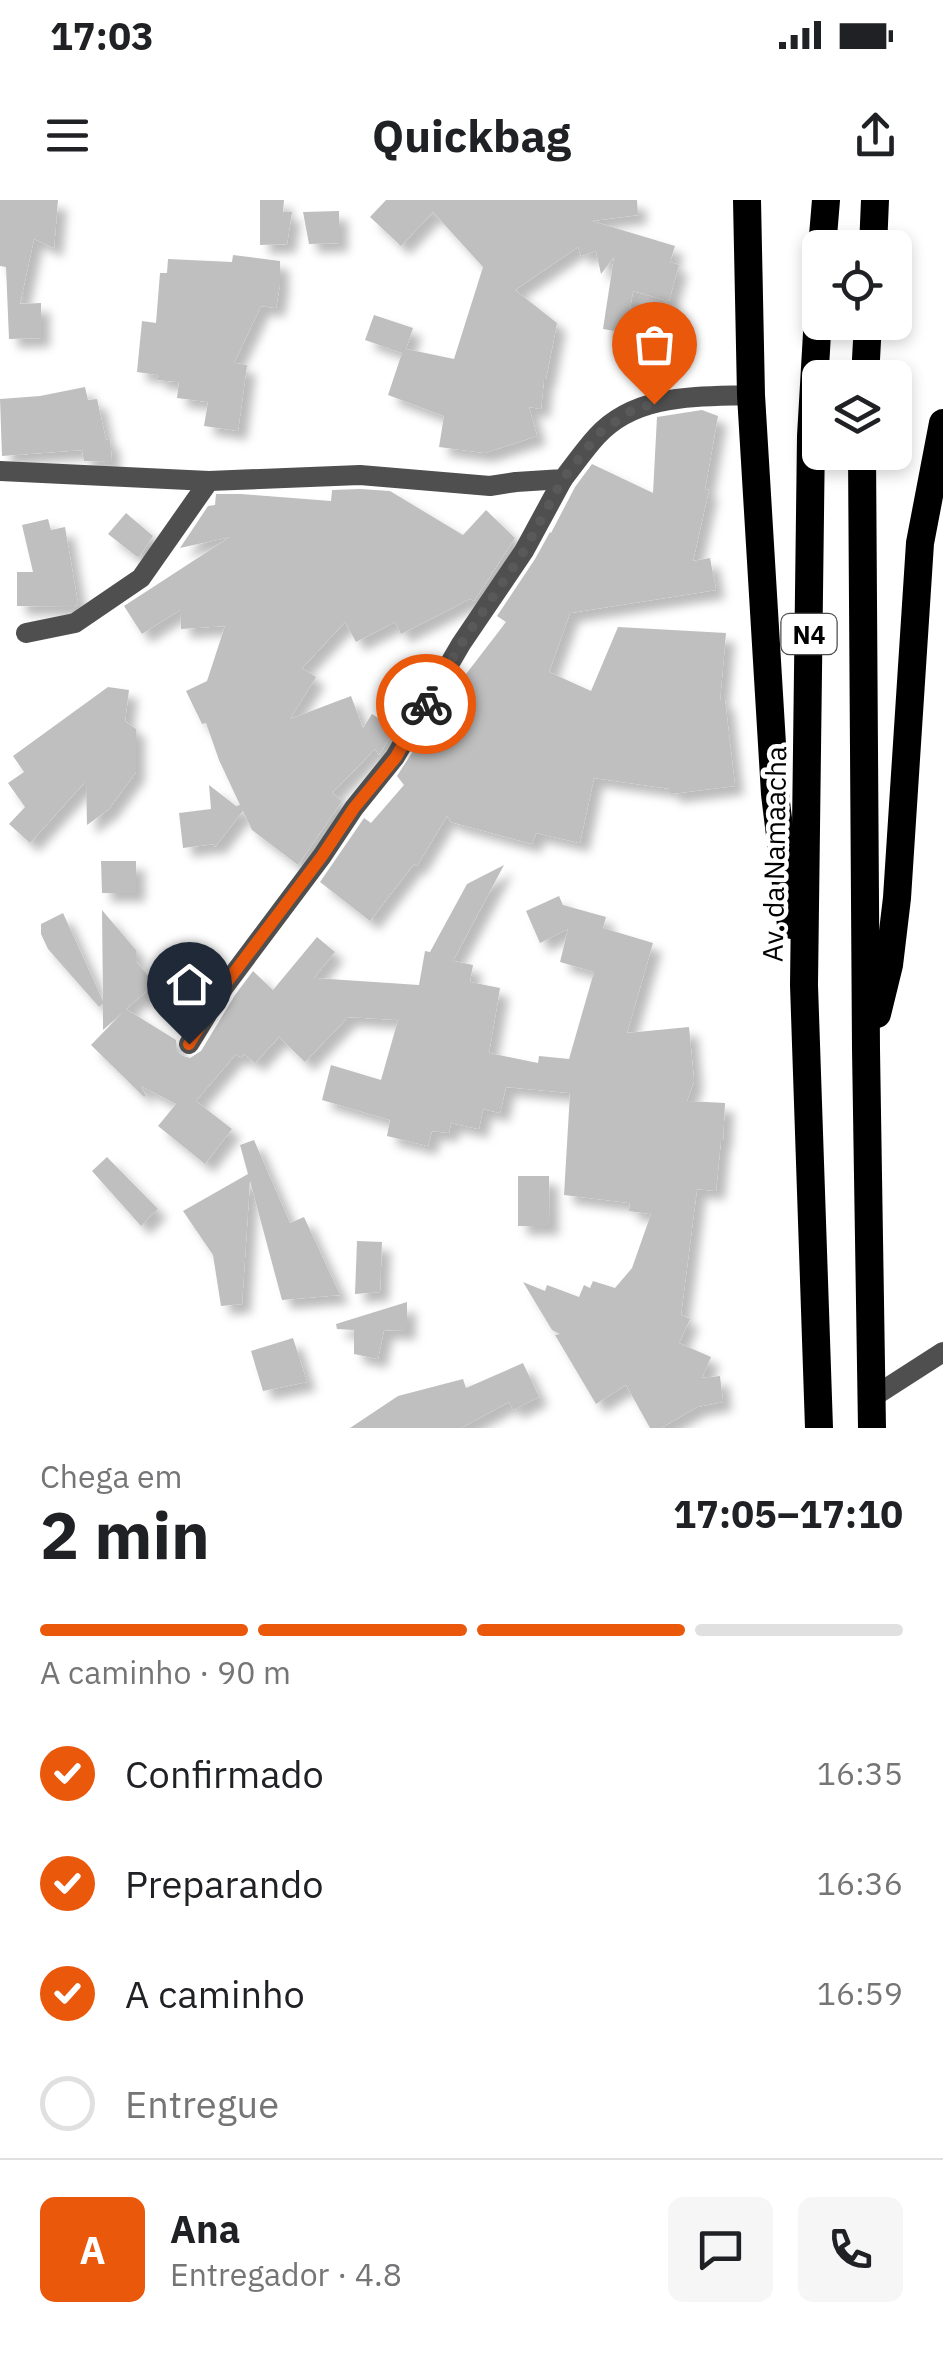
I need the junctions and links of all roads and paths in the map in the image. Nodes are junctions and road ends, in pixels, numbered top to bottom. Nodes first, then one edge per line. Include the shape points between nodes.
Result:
1 (746, 200) edge
2 (826, 200) edge
3 (876, 200) edge
4 (824, 230) edge
5 (874, 230) edge
6 (817, 340) edge
7 (751, 395) junction
8 (943, 423) edge
9 (862, 470) edge
10 (0, 471) edge
11 (563, 479) junction
12 (209, 481) junction
13 (26, 633) dead end
14 (804, 986) junction
15 (189, 1044) dead end
16 (866, 1049) junction
17 (943, 1352) edge
18 (872, 1397) junction
19 (819, 1428) edge
20 (872, 1428) edge

1 - 7 highway
2 - 4 highway
3 - 5 highway
6 - 14 highway, Av. da Namaacha / N4
7 - 11 street via 673,398 634,409 599,433
7 - 14 highway via 775,794
8 - 16 highway via 920,543 889,965
9 - 16 highway, N4
10 - 12 street
11 - 12 street via 490,486 360,475
11 - 15 street via 396,757 224,986
12 - 13 street via 141,578 76,623
14 - 19 highway, Av. da Namaacha / N4
16 - 18 highway, N4
17 - 18 street
18 - 20 highway, N4

